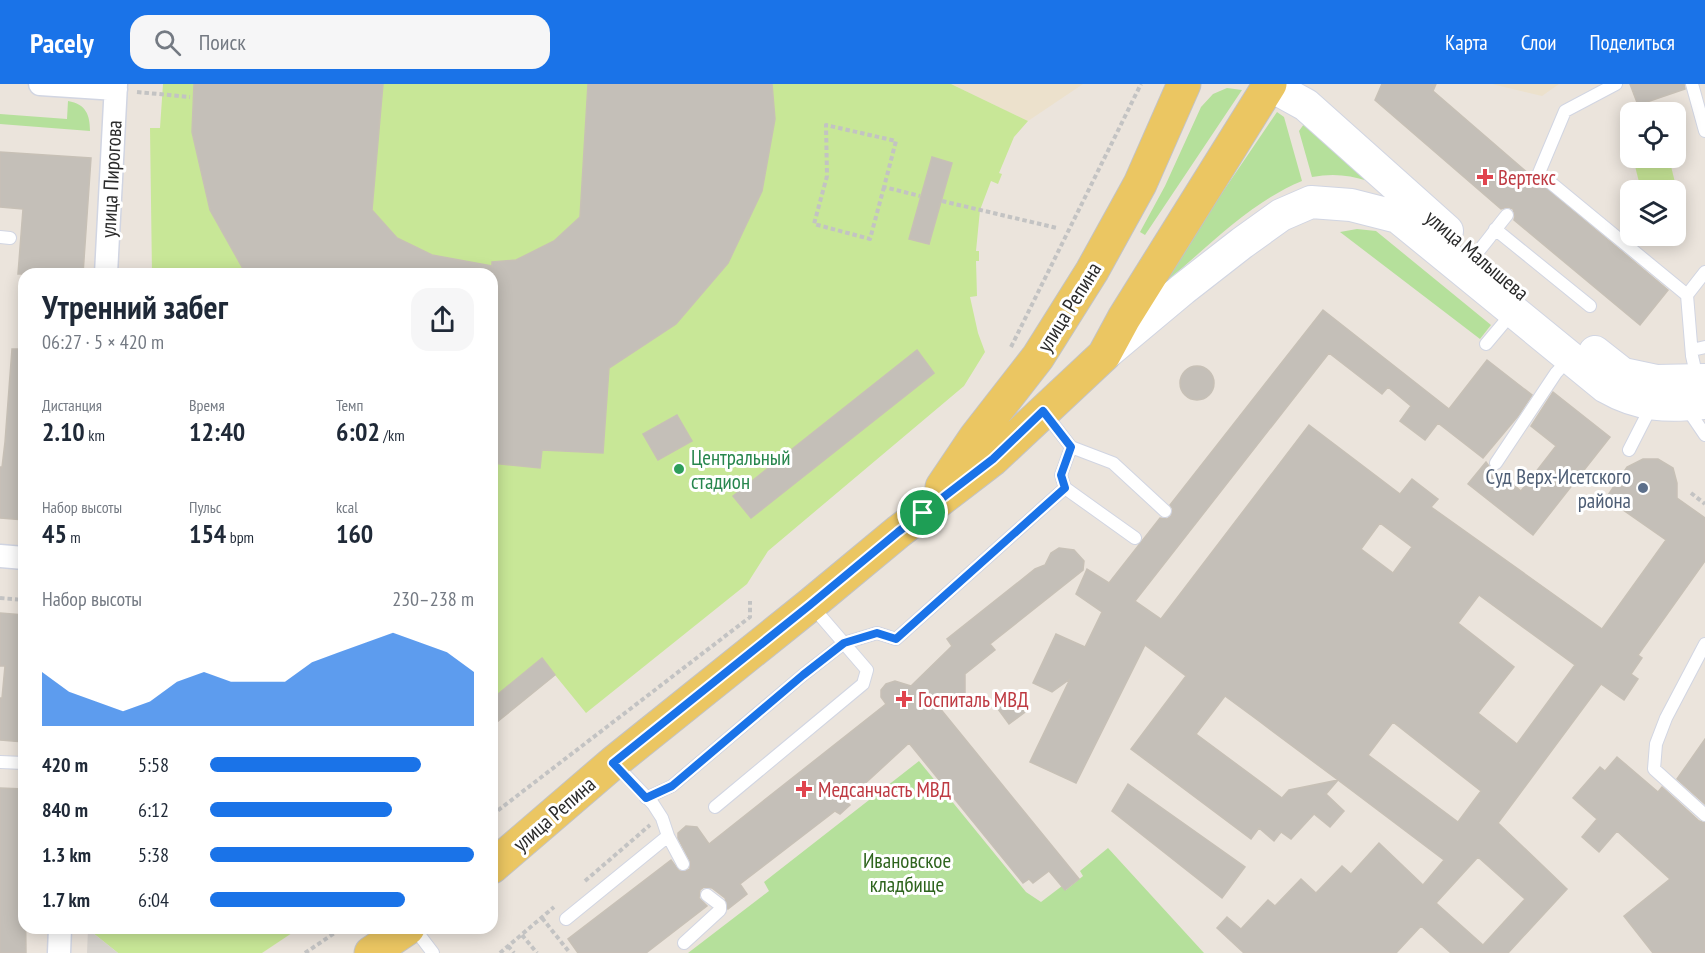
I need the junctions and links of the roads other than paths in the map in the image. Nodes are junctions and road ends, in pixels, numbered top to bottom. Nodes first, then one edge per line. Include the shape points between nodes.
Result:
1 (40, 84) edge
2 (1184, 84) edge
3 (1269, 84) edge
4 (1616, 84) edge
5 (1692, 84) edge
6 (123, 88) edge
7 (1705, 131) edge
8 (1536, 180) dead end
9 (1551, 183) dead end
10 (1507, 214) dead end
11 (1495, 229) junction
12 (1461, 256) junction
13 (107, 268) edge
14 (1705, 272) edge
15 (1687, 295) junction
16 (1590, 306) dead end
17 (1513, 312) junction
18 (1486, 344) dead end
19 (1705, 347) edge
20 (1692, 350) junction
21 (1573, 354) junction
22 (1104, 355) junction
23 (1688, 394) edge
24 (1043, 411) junction
25 (1705, 435) edge
26 (1071, 447) junction
27 (1629, 450) dead end
28 (1496, 463) dead end
29 (1065, 488) junction
30 (1165, 511) dead end
31 (923, 513) junction
32 (1135, 538) dead end
33 (0, 556) edge
34 (18, 558) edge
35 (810, 605) junction
36 (844, 643) junction
37 (1705, 644) edge
38 (0, 762) edge
39 (18, 763) edge
40 (613, 763) junction
41 (646, 798) junction
42 (715, 807) dead end
43 (1705, 815) edge
44 (668, 836) junction
45 (498, 862) edge
46 (683, 864) dead end
47 (708, 895) dead end
48 (566, 919) dead end
49 (60, 934) edge
50 (399, 934) edge
51 (419, 934) edge
52 (684, 943) dead end
53 (59, 953) edge
54 (371, 953) edge
55 (433, 953) edge

1 - 6 street
2 - 31 main road, улица Репина via 1140,184 1092,271 1038,357
3 - 12 main road, улица Малышева via 1306,105
3 - 22 main road, улица Репина
4 - 8 lane via 1565,111
5 - 7 lane
6 - 13 street, улица Пирогова
9 - 15 lane
10 - 11 lane
11 - 12 lane via 1491,238
11 - 16 lane
12 - 17 main road, улица Малышева
12 - 22 main road, улица Репина via 1398,218 1351,205 1311,202 1281,216 1242,243
12 - 23 main road, улица Малышева via 1623,374 1656,381
14 - 15 lane
15 - 20 lane
17 - 18 lane
17 - 21 main road, улица Малышева
19 - 20 lane
20 - 23 lane
21 - 23 main road, улица Малышева via 1606,387 1625,398
21 - 28 lane
22 - 24 main road, улица Репина
23 - 25 lane
23 - 27 lane
24 - 26 lane
24 - 31 main road, улица Репина via 993,459
26 - 29 lane via 1061,475
26 - 30 lane via 1113,463
29 - 32 lane
29 - 36 lane via 896,639 877,633
31 - 35 main road, улица Репина
33 - 34 street
35 - 36 lane
35 - 40 main road, улица Репина
36 - 41 lane via 672,786
36 - 42 lane via 867,669 863,684
37 - 43 lane via 1666,718 1656,744 1654,769
38 - 39 lane
40 - 41 lane
40 - 45 main road, улица Репина
41 - 44 lane via 662,818
44 - 46 lane
44 - 48 lane
47 - 52 lane via 720,905 720,910
49 - 53 street
50 - 54 main road
51 - 55 lane

